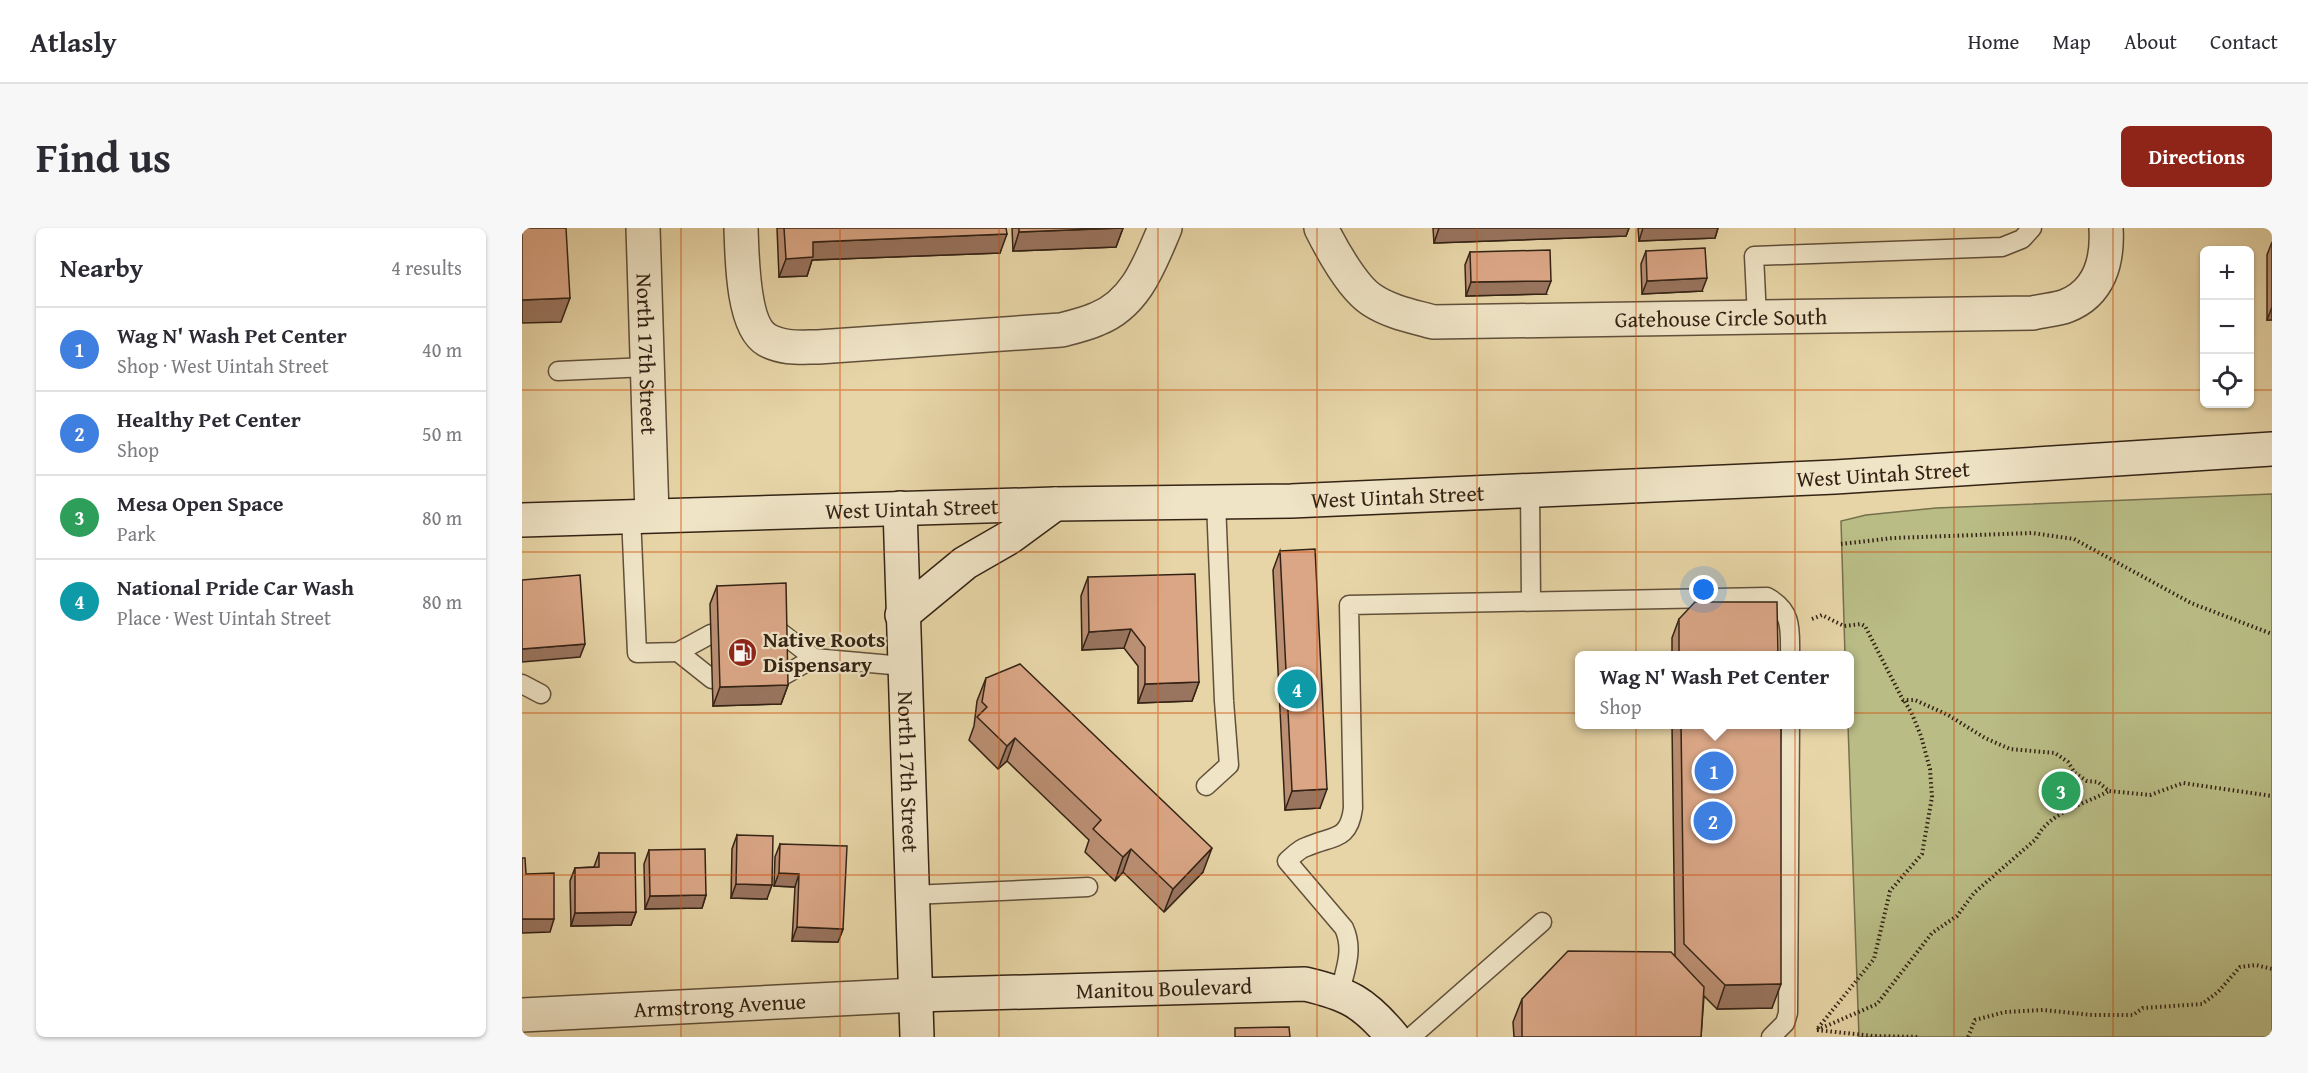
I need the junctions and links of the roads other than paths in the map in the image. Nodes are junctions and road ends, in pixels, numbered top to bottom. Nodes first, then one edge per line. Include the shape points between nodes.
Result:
1 (643, 228) edge
2 (741, 228) edge
3 (1165, 228) edge
4 (1321, 228) edge
5 (2032, 228) edge
6 (2106, 228) edge
7 (1757, 317) junction
8 (647, 367) junction
9 (558, 371) dead end
10 (2272, 449) edge
11 (1530, 490) junction
12 (1216, 502) junction
13 (1055, 504) junction
14 (900, 508) junction
15 (641, 515) junction
16 (522, 520) edge
17 (1531, 601) junction
18 (902, 615) junction
19 (780, 632) edge
20 (711, 634) dead end
21 (1790, 651) edge
22 (678, 652) junction
23 (814, 658) junction
24 (903, 666) junction
25 (781, 677) edge
26 (712, 679) dead end
27 (522, 684) edge
28 (541, 694) dead end
29 (1790, 729) edge
30 (1206, 786) dead end
31 (1088, 886) dead end
32 (912, 895) junction
33 (1542, 922) dead end
34 (1340, 992) junction
35 (916, 995) junction
36 (522, 1015) edge
37 (917, 1037) edge
38 (1393, 1037) edge
39 (1411, 1037) edge
40 (1771, 1037) edge

1 - 8 street, North 17th Street
2 - 3 street via 744,288 752,318 765,339 783,346 818,347 1061,330 1099,319 1121,305 1143,278
4 - 7 street, Gatehouse Circle South via 1333,252 1370,299 1397,313 1433,322
5 - 7 lane via 2022,239 2002,247 1754,256
6 - 7 street, Gatehouse Circle South via 2104,269 2089,293 2066,306 2033,313
8 - 9 lane
8 - 15 street, North 17th Street
10 - 11 street, West Uintah Street via 1835,477
11 - 12 street, West Uintah Street
11 - 17 lane
12 - 13 street, West Uintah Street
12 - 30 lane via 1229,765
13 - 14 street, West Uintah Street
13 - 18 street via 965,563
14 - 15 street, West Uintah Street
14 - 18 street, North 17th Street
15 - 16 street, West Uintah Street
15 - 22 lane via 636,653
17 - 21 lane via 1767,597 1788,618
17 - 34 lane via 1349,605 1351,824 1343,833 1304,847 1287,861 1344,928 1349,940
18 - 24 street, North 17th Street
19 - 23 lane
20 - 22 lane
22 - 26 lane
23 - 24 lane
23 - 25 lane
24 - 32 street, North 17th Street
27 - 28 lane
29 - 40 lane via 1788,1013 1785,1023
31 - 32 lane
32 - 35 street, North 17th Street
33 - 39 lane
34 - 35 street, Manitou Boulevard via 1305,984 1264,984
34 - 38 street, Manitou Boulevard via 1364,1007
35 - 36 street, Armstrong Avenue
35 - 37 street, North 17th Street

